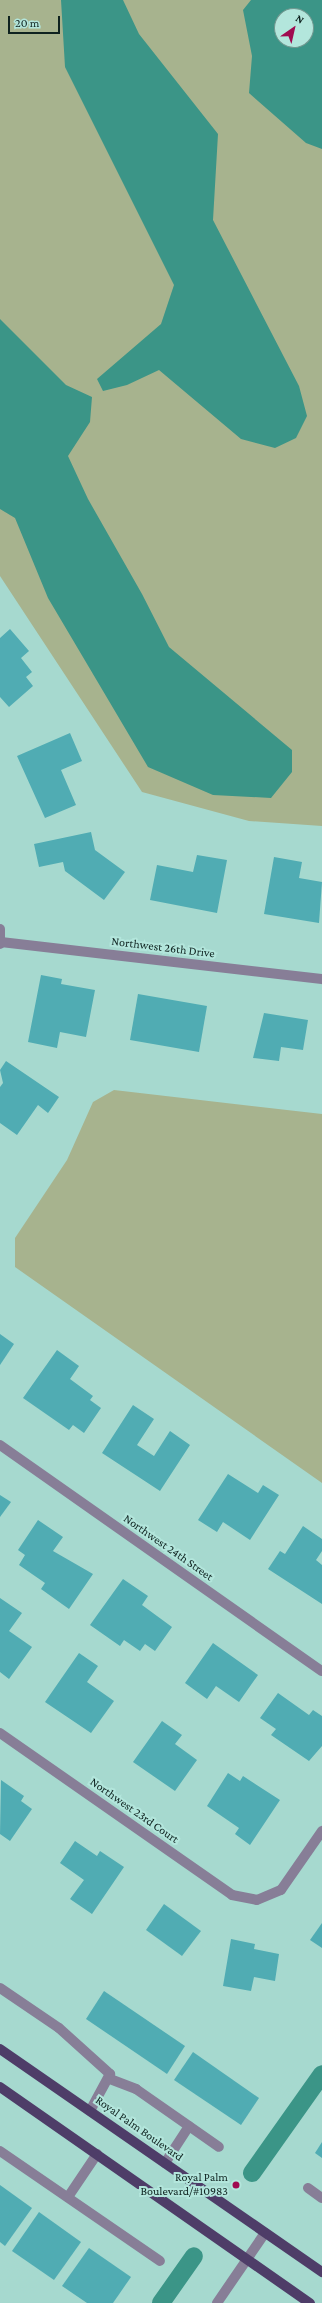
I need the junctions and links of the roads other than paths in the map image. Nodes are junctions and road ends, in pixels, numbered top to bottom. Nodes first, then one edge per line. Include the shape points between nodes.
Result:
1 (0, 929) edge
2 (0, 943) edge
3 (322, 980) edge
4 (0, 1445) edge
5 (322, 1671) edge
6 (0, 1733) edge
7 (322, 1831) edge
8 (0, 1988) edge
9 (0, 2049) edge
10 (110, 2079) junction
11 (0, 2087) edge
12 (90, 2111) junction
13 (188, 2126) junction
14 (219, 2147) dead end
15 (0, 2151) edge
16 (97, 2154) junction
17 (165, 2163) junction
18 (308, 2188) dead end
19 (68, 2197) junction
20 (322, 2198) edge
21 (265, 2233) junction
22 (247, 2259) junction
23 (160, 2261) dead end
24 (322, 2272) edge
25 (217, 2303) edge
26 (310, 2303) edge

1 - 2 street
2 - 3 street, Northwest 26th Drive
4 - 5 street, Northwest 24th Street
6 - 7 street, Northwest 23rd Court via 232,1895 257,1900 281,1890
8 - 10 street via 59,2028 110,2074
9 - 12 main road, Royal Palm Boulevard
10 - 12 street
10 - 13 street via 136,2089
11 - 16 main road
12 - 17 main road, Royal Palm Boulevard
13 - 14 street
13 - 17 street
15 - 19 street
16 - 19 street
16 - 22 main road
17 - 21 main road, Royal Palm Boulevard
18 - 20 street
19 - 23 street
21 - 22 street
21 - 24 main road, Royal Palm Boulevard
22 - 25 street
22 - 26 main road

